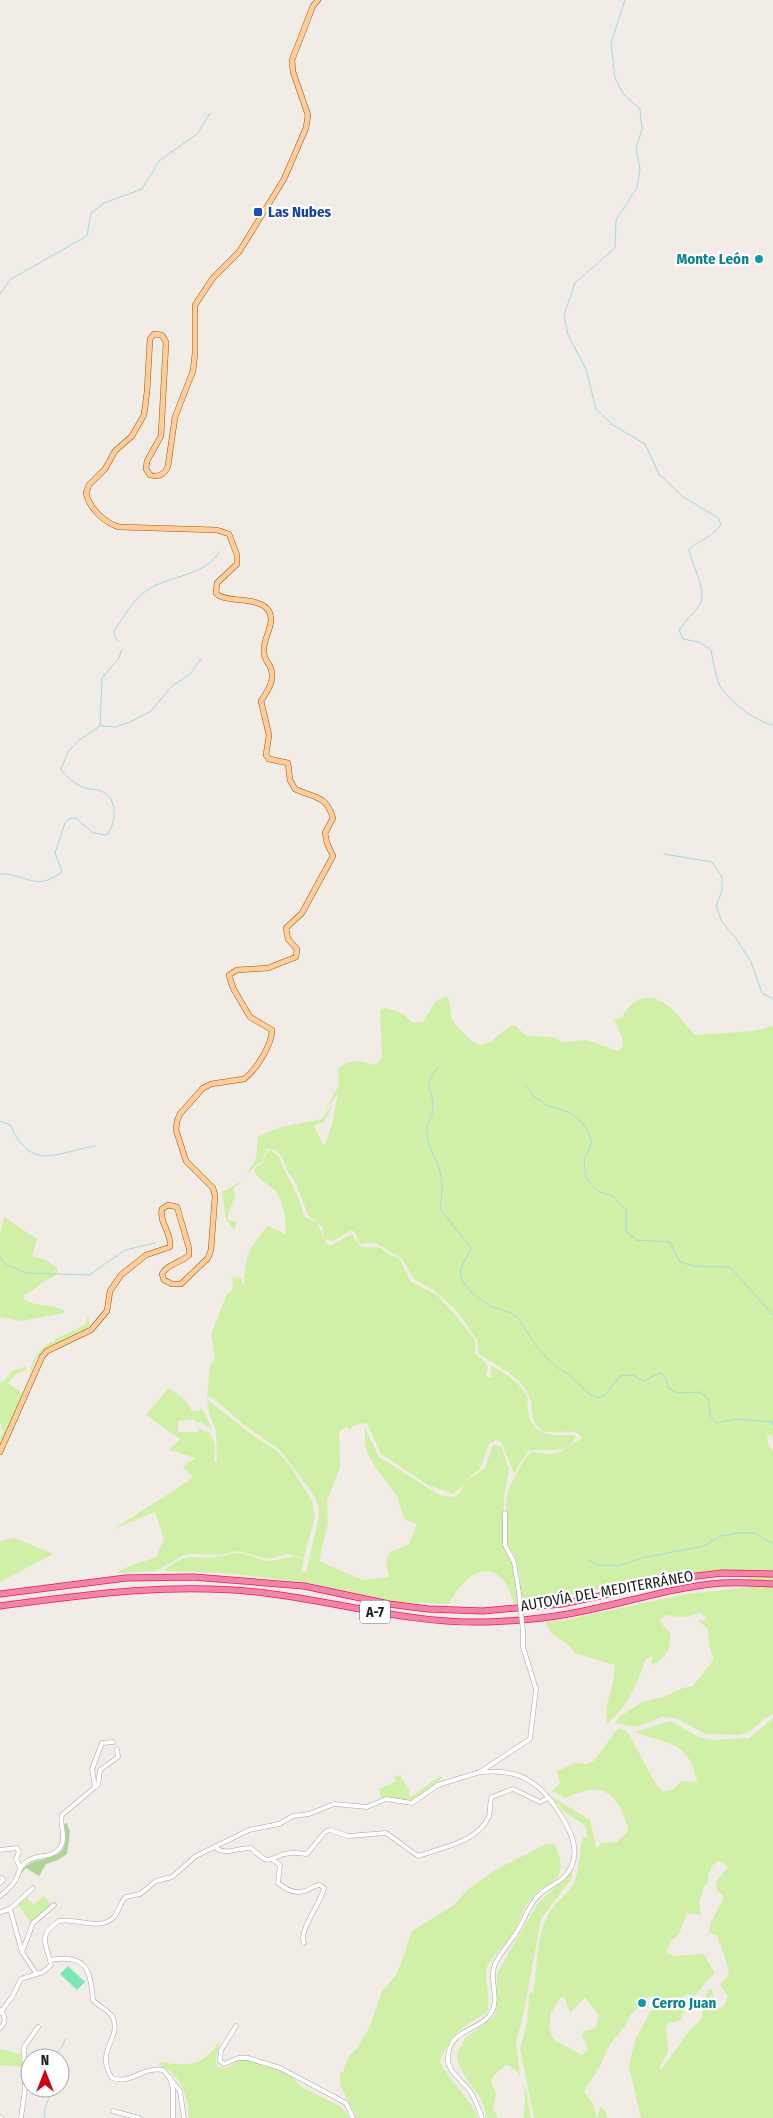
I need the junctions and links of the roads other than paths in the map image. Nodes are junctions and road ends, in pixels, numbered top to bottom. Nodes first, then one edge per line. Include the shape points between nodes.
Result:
1 (318, 0) edge
2 (0, 1452) edge
3 (506, 1512) dead end
4 (773, 1574) edge
5 (773, 1584) edge
6 (0, 1594) edge
7 (0, 1606) edge
8 (113, 1742) dead end
9 (117, 1750) dead end
10 (480, 1772) junction
11 (95, 1787) junction
12 (548, 1798) junction
13 (216, 1848) junction
14 (0, 1850) edge
15 (273, 1860) junction
16 (20, 1867) junction
17 (33, 1888) dead end
18 (0, 1896) edge
19 (54, 1905) dead end
20 (10, 1909) junction
21 (0, 1912) edge
22 (304, 1944) dead end
23 (22, 1952) junction
24 (50, 1960) junction
25 (36, 1973) junction
26 (0, 2012) edge
27 (236, 2026) dead end
28 (0, 2028) edge
29 (38, 2028) dead end
30 (169, 2075) junction
31 (113, 2111) dead end
32 (21, 2118) edge
33 (140, 2118) edge
34 (173, 2118) edge
35 (184, 2118) edge
36 (353, 2118) edge
37 (482, 2118) edge

1 - 2 main road via 292,60 308,115 306,128 284,179 238,252 213,278 195,305 193,371 175,417 165,472 154,476 146,469 162,431 167,353 164,338 154,334 150,339 146,404 139,426 115,451 86,493 95,509 111,525 217,530 229,534 237,564 217,583 216,593 221,598 251,602 266,609 270,616 270,626 263,642 272,681 261,701 269,735 266,755 269,760 288,763 295,789 319,796 324,802 333,818 325,833 333,856 302,913 286,928 288,939 297,949 296,956 268,968 237,970 229,976 232,988 250,1017 272,1030 271,1039 257,1063 244,1079 203,1088 177,1122 176,1130 186,1161 207,1180 215,1196 208,1258 181,1284 164,1280 164,1269 183,1261 189,1255 189,1248 177,1207 168,1205 162,1209 160,1217 170,1247 146,1255 121,1275 110,1291 106,1311 91,1330 42,1357
3 - 10 street, bridge via 505,1545 514,1562 523,1647 536,1689 530,1740
4 - 6 highway, AUTOVÍA DEL MEDITERRÁNEO / A-7 via 722,1573 688,1577 562,1604 483,1611 428,1609 304,1586 193,1577 126,1578
5 - 7 highway, AUTOVÍA DEL MEDITERRÁNEO / A-7 via 690,1587 568,1614 484,1622 425,1619 305,1598 201,1588 102,1592
8 - 11 street via 102,1743 92,1769
9 - 11 street via 118,1757 100,1770
10 - 12 street via 511,1771
10 - 13 street via 438,1785 412,1803 386,1799 367,1806 334,1804 279,1824 241,1833
11 - 16 street via 62,1815 64,1836 62,1846 55,1854 28,1860
12 - 15 street via 540,1802 513,1789 492,1797 489,1815 474,1834 418,1856 386,1833 348,1836 330,1830 306,1854 292,1852
12 - 37 street via 570,1830 573,1862 562,1878 537,1897 494,1965 495,1998 490,2016 455,2038 448,2056 450,2066 469,2090
13 - 15 street via 236,1851 251,1848 262,1859
13 - 24 street via 194,1857 172,1877 156,1881 140,1894 126,1897 111,1919 90,1923 64,1920 54,1924 44,1937
14 - 16 street via 17,1848 16,1859
15 - 22 street via 280,1864 278,1883 285,1890 305,1891 316,1885 324,1888 304,1930
16 - 18 street via 16,1880
17 - 20 street
19 - 23 street via 33,1923
20 - 21 street
20 - 23 street
23 - 25 street
24 - 25 street via 48,1970
24 - 30 street via 70,1958 83,1965 92,1980 93,2000 113,2018 115,2027 104,2060 112,2078 126,2081 154,2068
25 - 26 street via 21,1979
26 - 28 street via 5,2018
27 - 36 street via 221,2050 220,2061 224,2064 248,2058 280,2068 346,2103
29 - 32 street via 24,2047 25,2089
30 - 34 street via 173,2089
30 - 35 street via 180,2091
31 - 33 street
34 - 35 street

